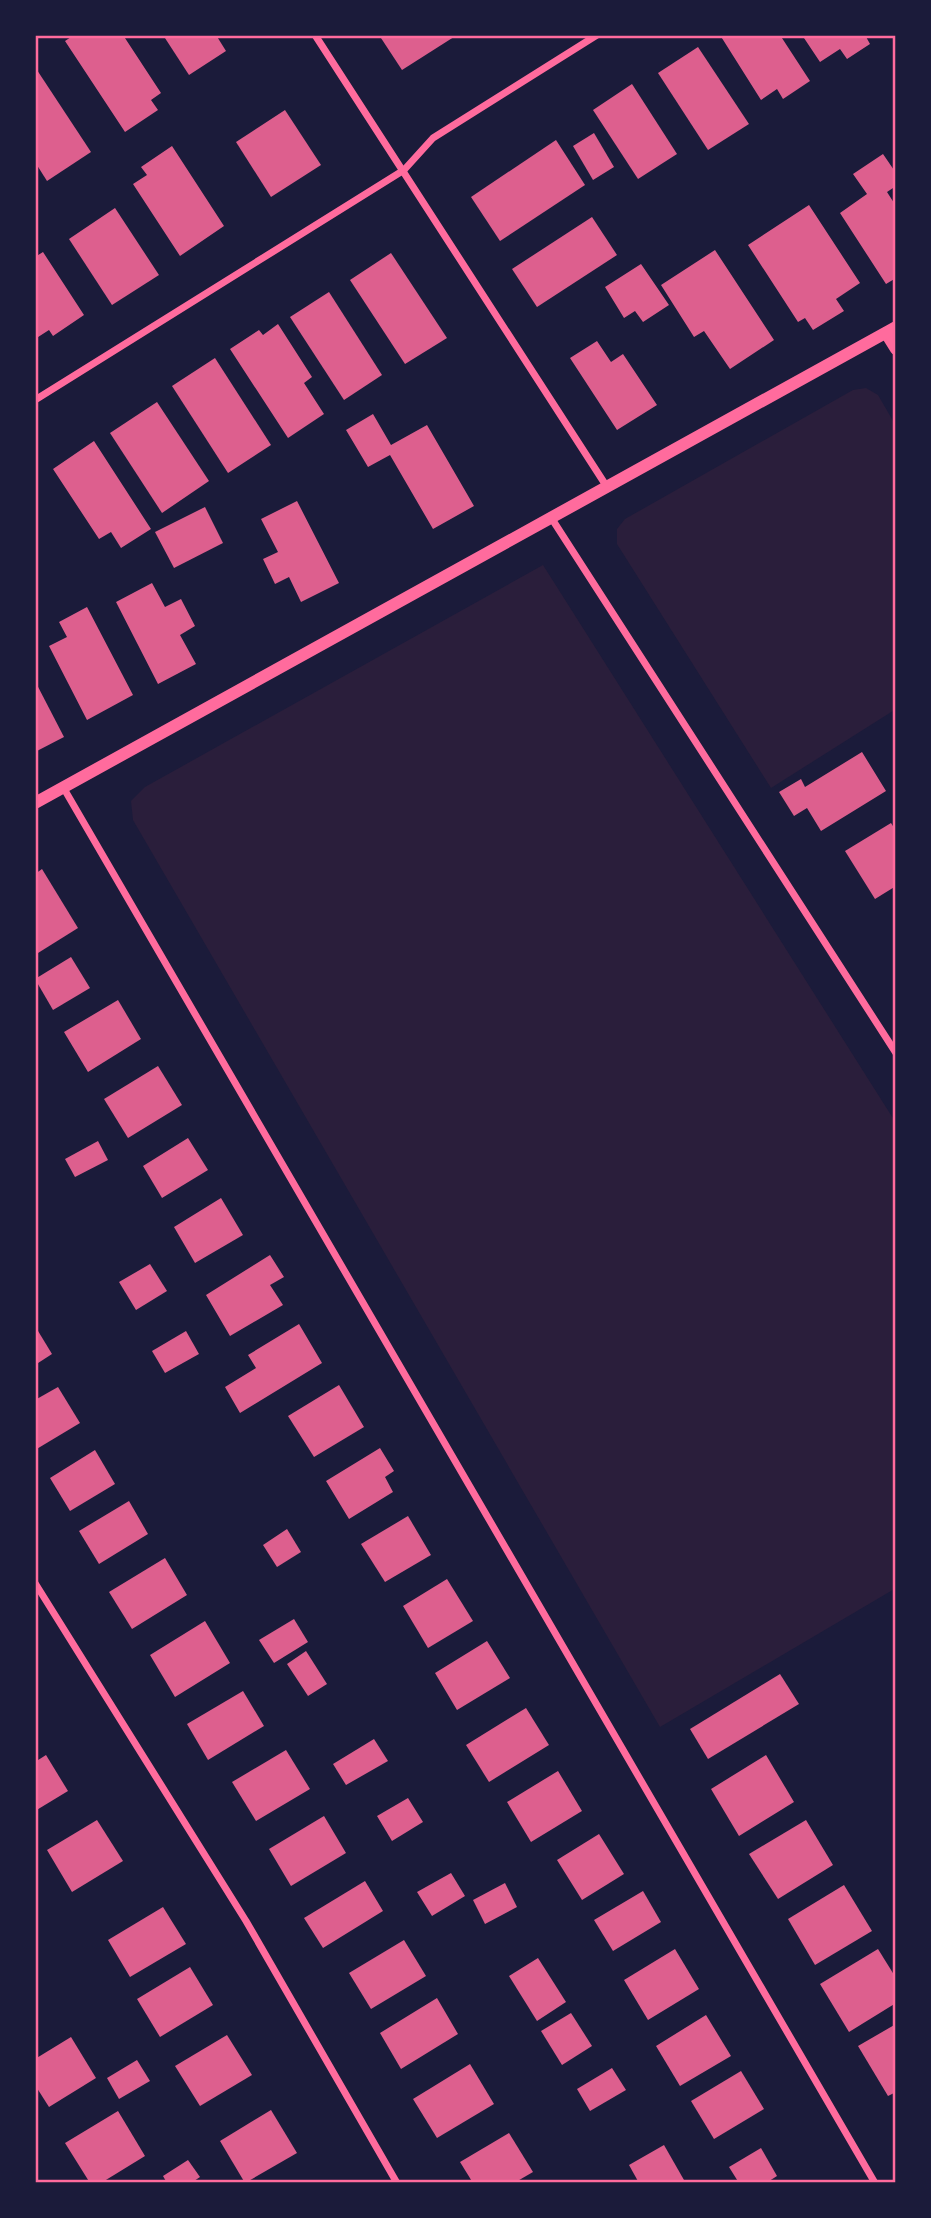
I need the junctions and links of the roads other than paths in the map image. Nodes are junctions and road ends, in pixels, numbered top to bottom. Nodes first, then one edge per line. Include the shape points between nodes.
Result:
1 (316, 35) edge
2 (597, 35) edge
3 (404, 170) junction
4 (891, 330) edge
5 (896, 349) edge
6 (35, 400) edge
7 (607, 487) junction
8 (552, 519) junction
9 (63, 787) junction
10 (35, 803) edge
11 (896, 1053) edge
12 (35, 1583) edge
13 (397, 2183) edge
14 (875, 2183) edge

1 - 3 street
2 - 3 street via 433,138
3 - 6 street
3 - 7 street
4 - 5 street
4 - 7 street
7 - 8 street
8 - 9 street
8 - 11 street
9 - 10 street
9 - 14 street
12 - 13 street via 246,1921

